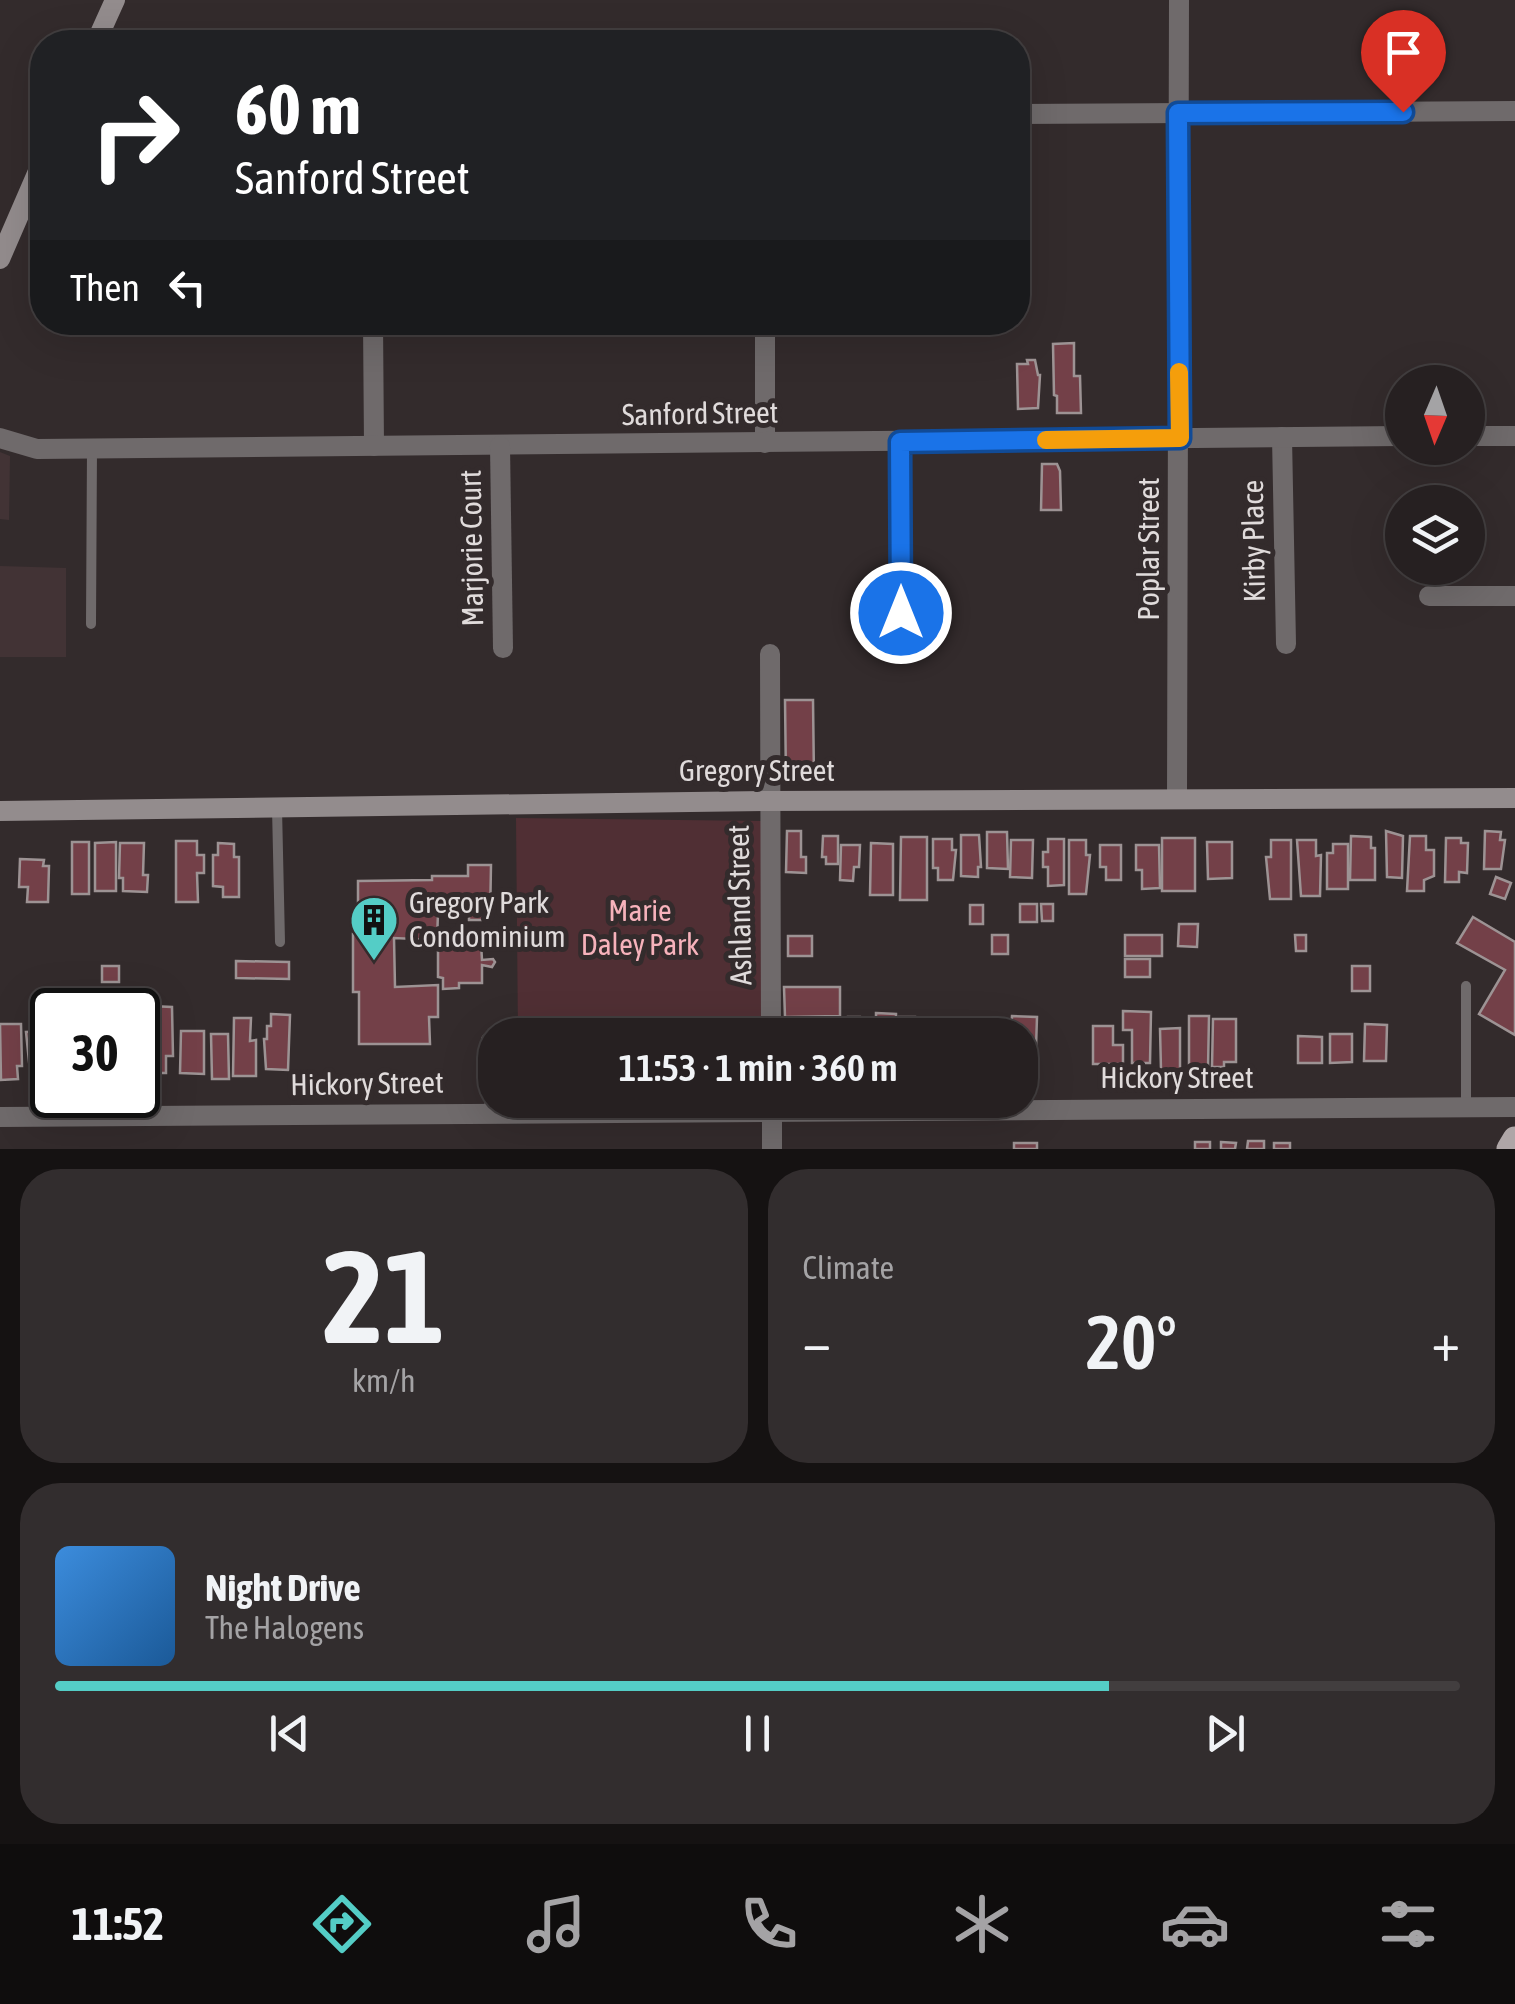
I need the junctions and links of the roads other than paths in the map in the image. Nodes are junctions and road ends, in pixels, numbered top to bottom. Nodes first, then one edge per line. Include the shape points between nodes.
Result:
1 (115, 0) edge
2 (1179, 0) edge
3 (101, 30) edge
4 (1515, 111) edge
5 (1178, 113) junction
6 (1030, 114) edge
7 (30, 189) edge
8 (0, 258) edge
9 (374, 335) edge
10 (764, 335) edge
11 (1385, 436) edge
12 (1485, 436) edge
13 (1515, 436) edge
14 (1282, 437) junction
15 (0, 438) edge
16 (1180, 438) junction
17 (900, 442) junction
18 (765, 443) junction
19 (374, 446) junction
20 (500, 446) junction
21 (92, 448) junction
22 (1429, 596) dead end
23 (1515, 596) edge
24 (91, 624) dead end
25 (1286, 644) dead end
26 (902, 647) dead end
27 (503, 648) dead end
28 (770, 654) dead end
29 (1177, 798) junction
30 (1515, 798) edge
31 (769, 801) junction
32 (277, 808) junction
33 (0, 811) edge
34 (280, 942) dead end
35 (1466, 986) dead end
36 (772, 1018) edge
37 (1038, 1106) edge
38 (1466, 1107) junction
39 (1515, 1108) edge
40 (478, 1112) edge
41 (0, 1117) edge
42 (772, 1118) edge
43 (1515, 1140) edge
44 (772, 1149) edge
45 (1509, 1149) edge

1 - 3 street
2 - 5 street, Poplar Street
4 - 5 street
5 - 6 street
5 - 16 street, Poplar Street
7 - 8 street
9 - 19 street
10 - 18 street
11 - 14 street, Sanford Street
12 - 13 street
14 - 16 street, Sanford Street
14 - 25 street, Kirby Place
15 - 21 street, Sanford Street via 36,449
16 - 17 street, Sanford Street
16 - 29 street, Poplar Street
17 - 18 street, Sanford Street
17 - 26 street
18 - 20 street, Sanford Street
19 - 20 street, Sanford Street
19 - 21 street, Sanford Street
20 - 27 street, Marjorie Court
21 - 24 lane
22 - 23 street
28 - 31 street, Ashland Street
29 - 30 street, Gregory Street
29 - 31 street, Gregory Street
31 - 32 street, Gregory Street
31 - 36 street, Ashland Street
32 - 33 street, Gregory Street
32 - 34 lane
35 - 38 lane
37 - 38 street, Hickory Street
38 - 39 street, Hickory Street
40 - 41 street, Hickory Street
42 - 44 street
43 - 45 main road

